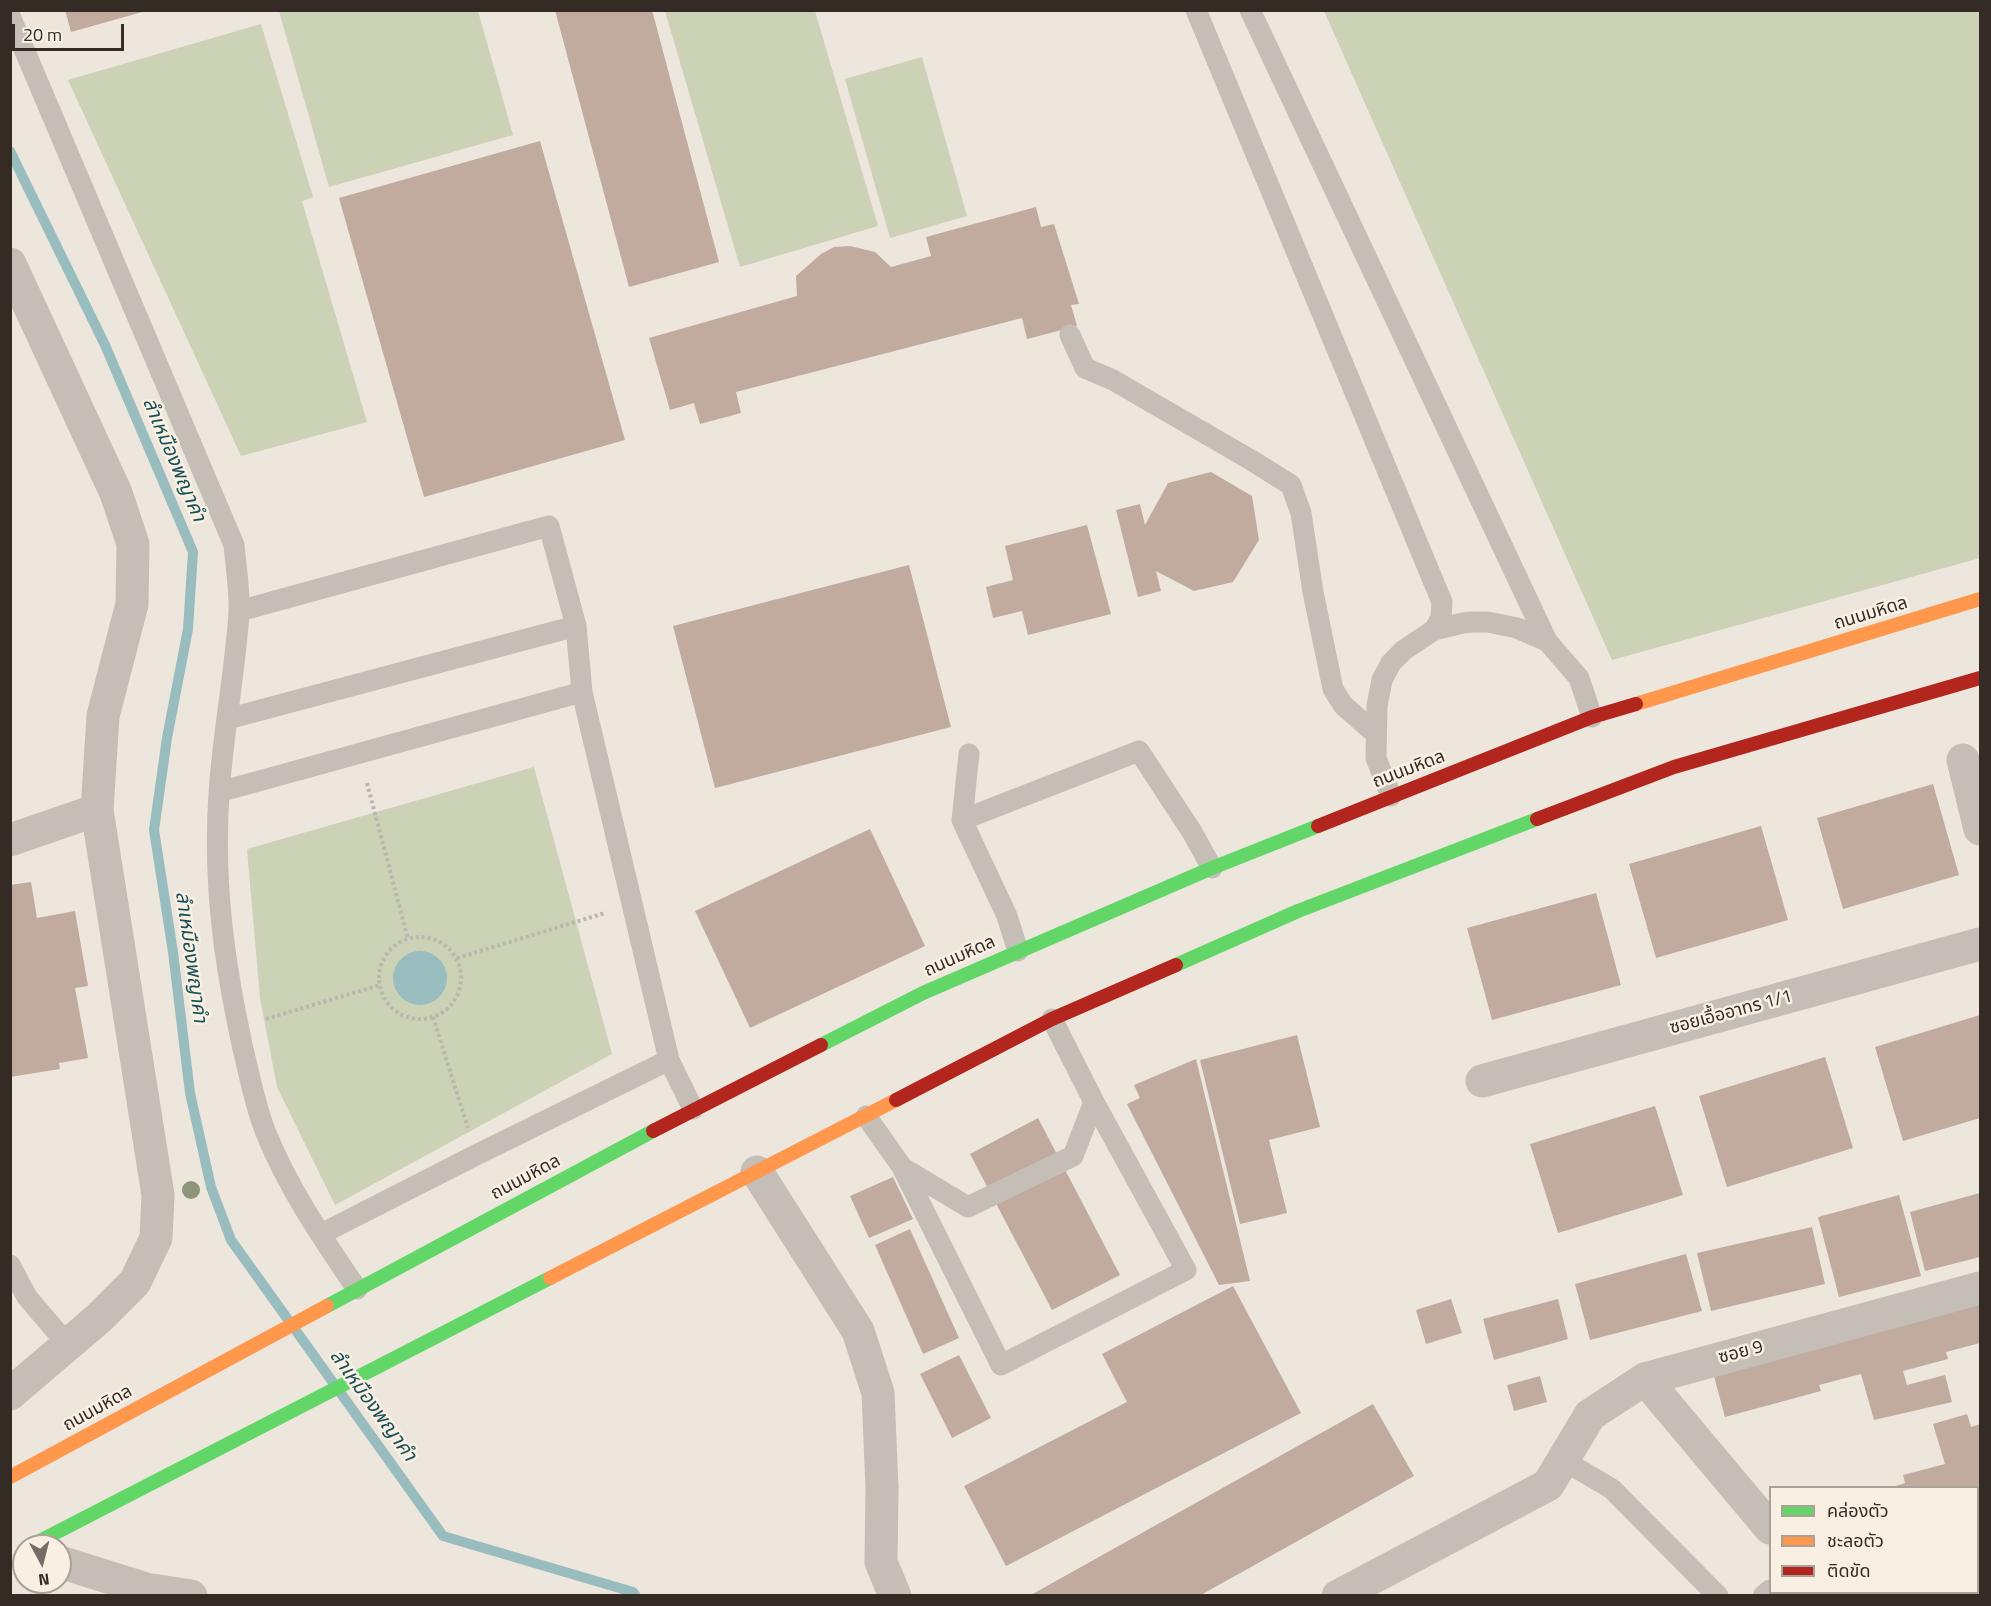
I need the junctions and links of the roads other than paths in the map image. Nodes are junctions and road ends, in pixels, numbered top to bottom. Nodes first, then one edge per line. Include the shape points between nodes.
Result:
1 (1196, 10) edge
2 (1251, 10) edge
3 (10, 16) edge
4 (10, 264) edge
5 (1070, 335) dead end
6 (1980, 599) edge
7 (239, 610) junction
8 (576, 626) junction
9 (1434, 630) junction
10 (1547, 641) junction
11 (1980, 678) edge
12 (582, 692) junction
13 (1592, 717) junction
14 (227, 719) junction
15 (1377, 734) junction
16 (969, 754) dead end
17 (1963, 760) dead end
18 (219, 792) junction
19 (1391, 796) junction
20 (97, 810) junction
21 (962, 820) junction
22 (1980, 829) edge
23 (10, 840) edge
24 (1212, 868) junction
25 (1980, 944) edge
26 (1018, 951) junction
27 (1052, 1019) junction
28 (669, 1060) junction
29 (1482, 1081) dead end
30 (1094, 1102) junction
31 (693, 1109) junction
32 (866, 1116) junction
33 (902, 1167) junction
34 (757, 1172) junction
35 (321, 1234) junction
36 (10, 1265) edge
37 (1980, 1288) edge
38 (357, 1289) junction
39 (68, 1345) junction
40 (1645, 1379) junction
41 (10, 1394) edge
42 (12, 1471) edge
43 (1555, 1473) junction
44 (1769, 1526) edge
45 (55, 1534) edge
46 (72, 1566) edge
47 (191, 1596) edge
48 (895, 1596) edge
49 (1338, 1596) edge
50 (1718, 1596) edge

1 - 9 lane via 1442,603 1441,618
2 - 10 lane
3 - 7 lane via 234,545
4 - 20 street via 117,493 133,544 132,604 104,716
5 - 15 lane via 1085,368 1113,380 1291,485 1301,513 1333,689 1343,705
6 - 13 main road, ถนนมหิดล
7 - 8 lane via 549,526
7 - 14 lane
8 - 12 lane
8 - 14 lane
9 - 10 lane via 1488,622 1517,628
9 - 15 lane via 1391,663 1378,698
10 - 13 lane via 1579,678
11 - 27 main road via 1674,767 1298,911
12 - 18 lane
12 - 28 lane
13 - 19 main road, ถนนมหิดล
14 - 18 lane
15 - 19 lane via 1376,758
16 - 21 lane
17 - 22 street
18 - 35 lane via 218,887 227,975 255,1102 289,1181
19 - 24 main road, ถนนมหิดล
20 - 23 street
20 - 39 street via 158,1195 156,1238 135,1282
21 - 24 lane via 1139,751
21 - 26 lane via 1007,916
24 - 26 main road, ถนนมหิดล
25 - 29 street, ซอยเอื้ออาทร 1/1
26 - 31 main road, ถนนมหิดล via 923,993
27 - 30 lane
27 - 32 main road
28 - 31 lane
28 - 35 lane
30 - 33 lane via 1073,1156 968,1207
30 - 33 lane via 1186,1270 1001,1365
31 - 38 main road, ถนนมหิดล
32 - 33 lane
32 - 34 main road
34 - 45 main road
34 - 48 street via 858,1331 878,1393 881,1562
35 - 38 lane
36 - 39 lane via 27,1297
37 - 40 street, ซอย 9
38 - 42 main road, ถนนมหิดล
39 - 41 street
40 - 43 street, ซอย 9 via 1590,1415
40 - 44 street
43 - 49 street
43 - 50 lane via 1612,1489
46 - 47 street via 146,1590

